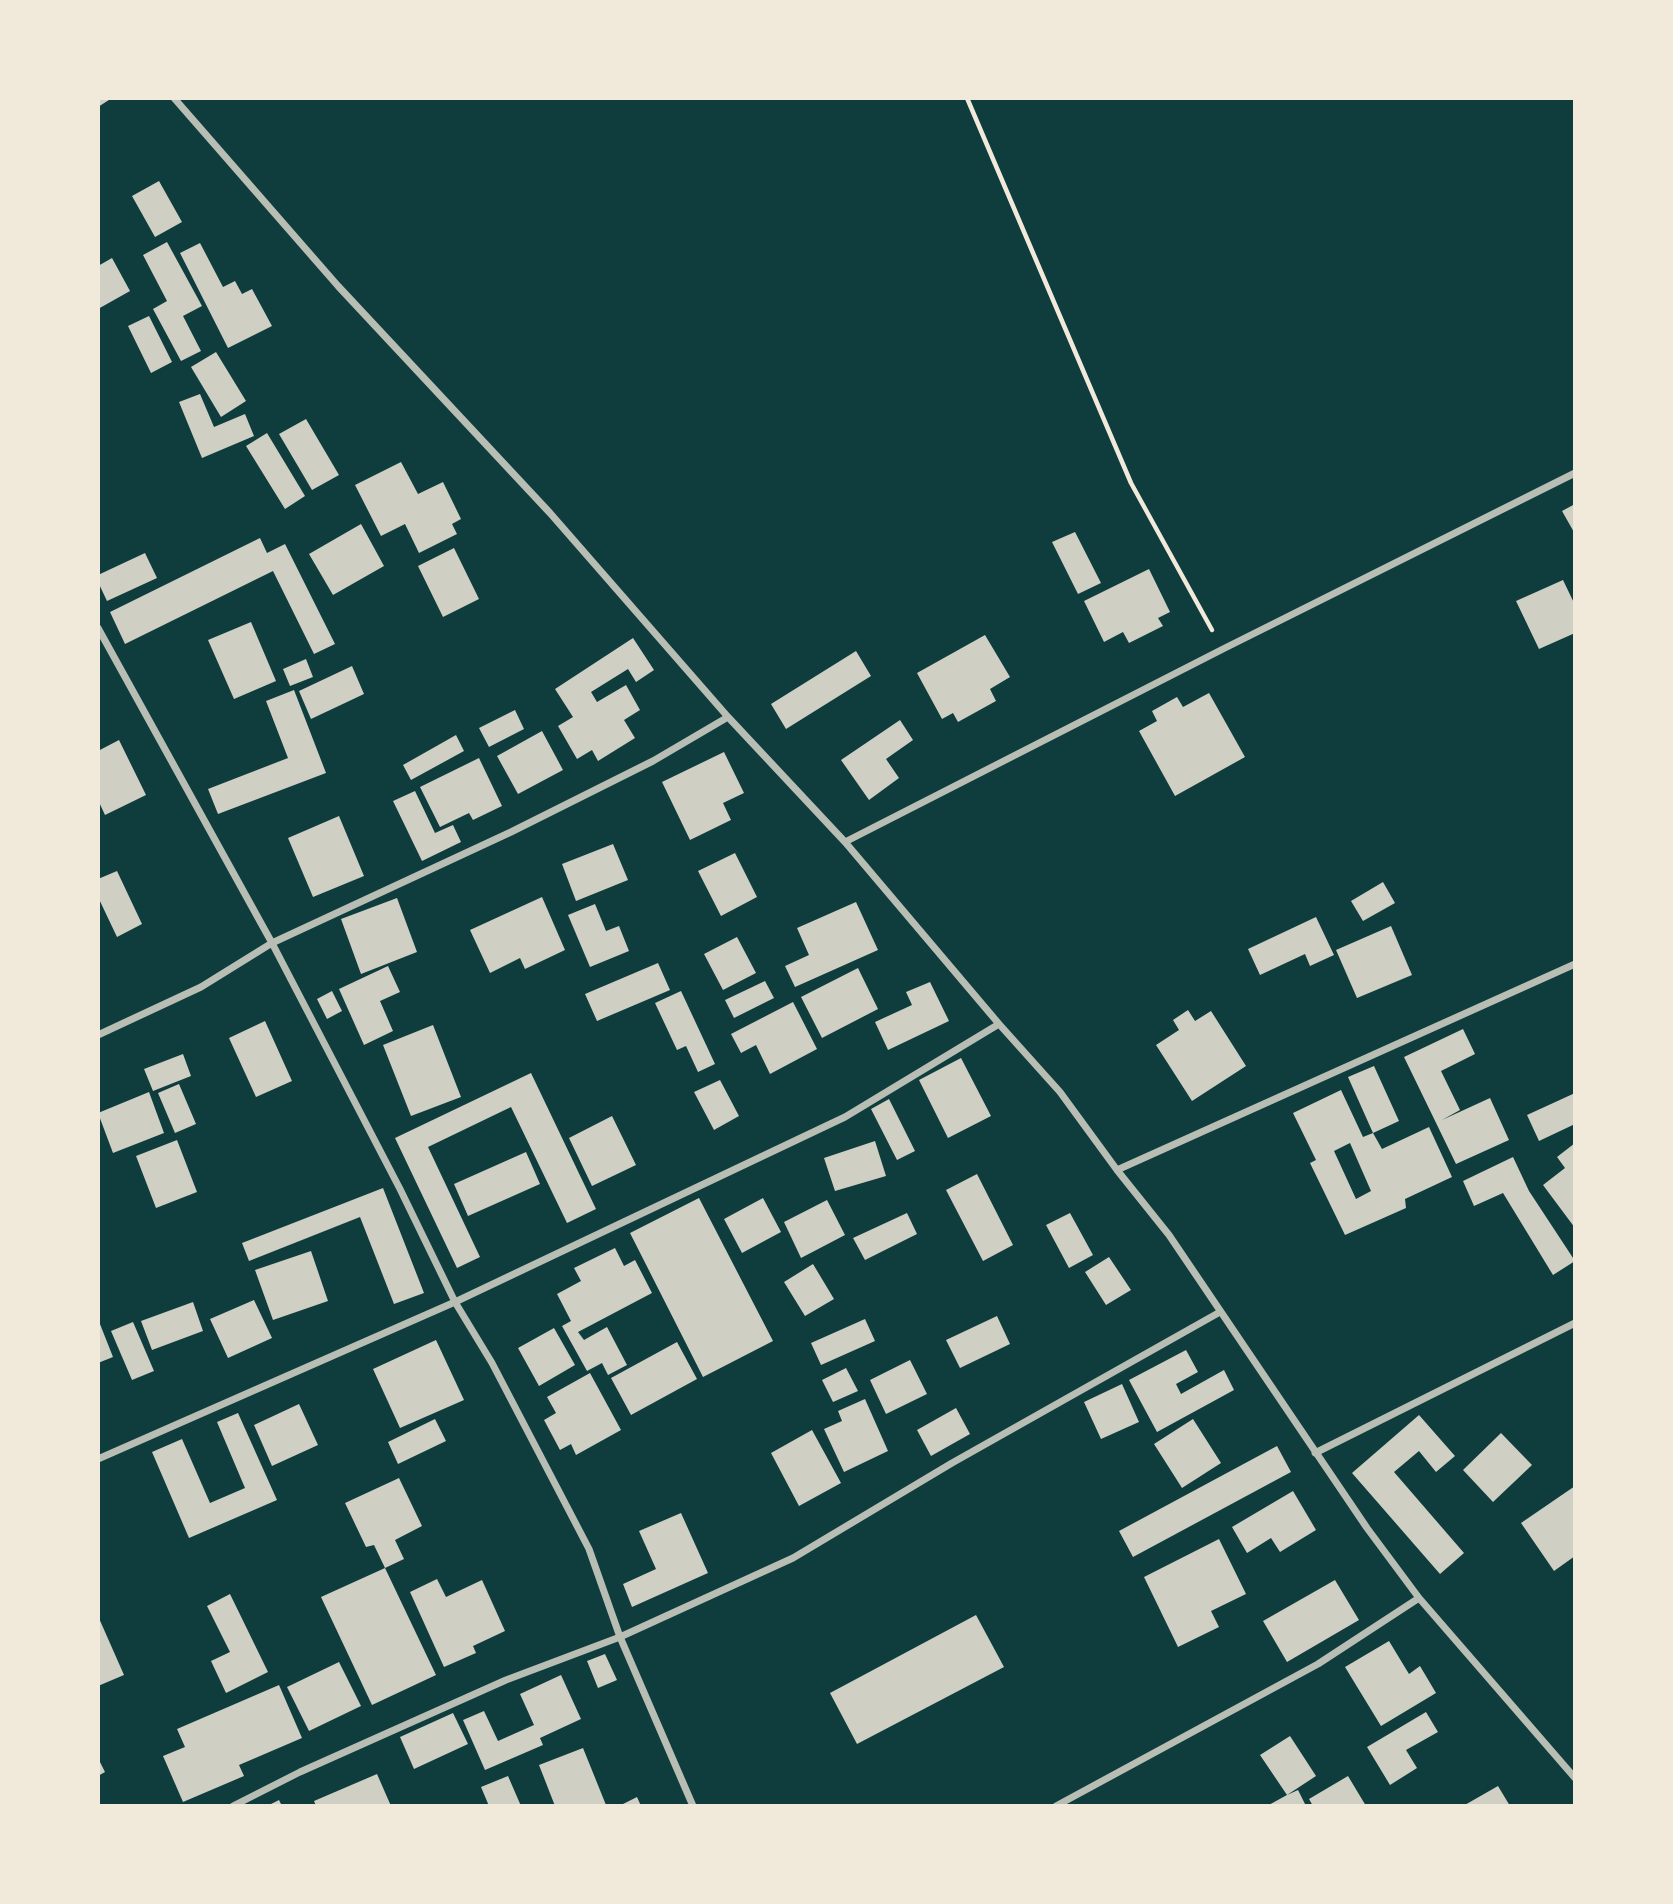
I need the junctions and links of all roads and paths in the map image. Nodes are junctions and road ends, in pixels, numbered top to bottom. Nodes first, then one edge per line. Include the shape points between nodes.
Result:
1 (174, 98) edge
2 (967, 98) edge
3 (1575, 473) edge
4 (98, 628) edge
5 (1223, 649) junction
6 (728, 717) junction
7 (845, 842) junction
8 (272, 943) junction
9 (1575, 964) edge
10 (999, 1024) junction
11 (98, 1035) edge
12 (1116, 1170) junction
13 (455, 1302) junction
14 (1220, 1312) junction
15 (1575, 1324) edge
16 (1315, 1453) junction
17 (98, 1459) edge
18 (1419, 1598) junction
19 (620, 1637) junction
20 (1575, 1778) edge
21 (233, 1806) edge
22 (693, 1806) edge
23 (1056, 1806) edge

1 - 6 street
2 - 5 path via 1131,484
3 - 5 street
4 - 8 street
5 - 7 street
6 - 7 street
6 - 8 street via 653,761 511,832
7 - 10 street
8 - 11 street via 201,987
8 - 13 street
9 - 12 street
10 - 12 street via 1060,1092
10 - 13 street via 845,1117
12 - 14 street via 1170,1235
13 - 17 street
13 - 19 street via 589,1549
14 - 16 street
14 - 19 street via 964,1456 793,1559
15 - 16 street
16 - 18 street
18 - 20 street
18 - 23 street via 1318,1664
19 - 21 street via 506,1680
19 - 22 street

